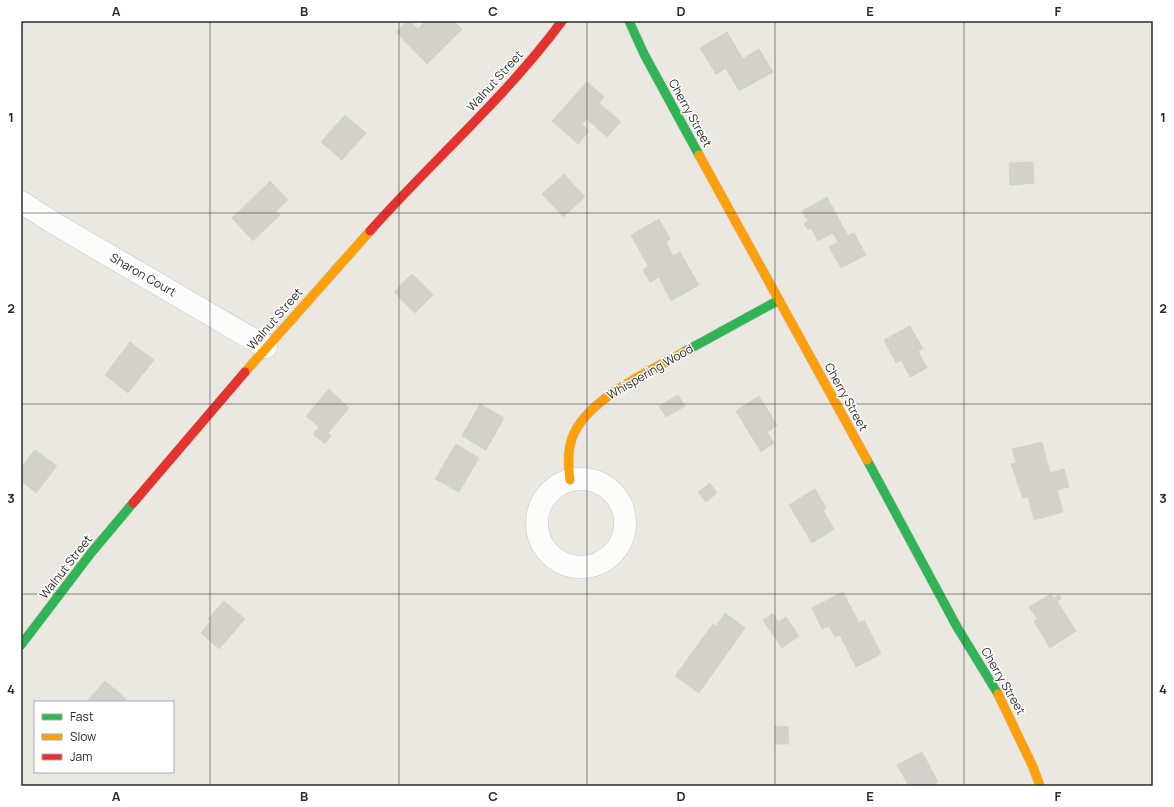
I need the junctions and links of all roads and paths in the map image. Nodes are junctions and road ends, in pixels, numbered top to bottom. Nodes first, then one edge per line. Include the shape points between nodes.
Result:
1 (562, 21) edge
2 (630, 21) edge
3 (21, 202) edge
4 (779, 300) junction
5 (266, 347) junction
6 (570, 480) junction
7 (21, 645) edge
8 (1040, 786) edge

1 - 5 street, Walnut Street via 505,90 395,203
2 - 4 street, Cherry Street via 644,54
3 - 5 street, Sharon Court
4 - 6 street, Whispering Wood via 620,388 597,405 578,426 571,439 568,449
4 - 8 street, Cherry Street via 957,627 992,682
5 - 7 street, Walnut Street via 91,553
6 - 6 street via 556,486 545,497 537,519 538,534 545,548 555,559 577,567 592,566 606,560 617,550 624,536 624,513 618,499 607,488 586,479

